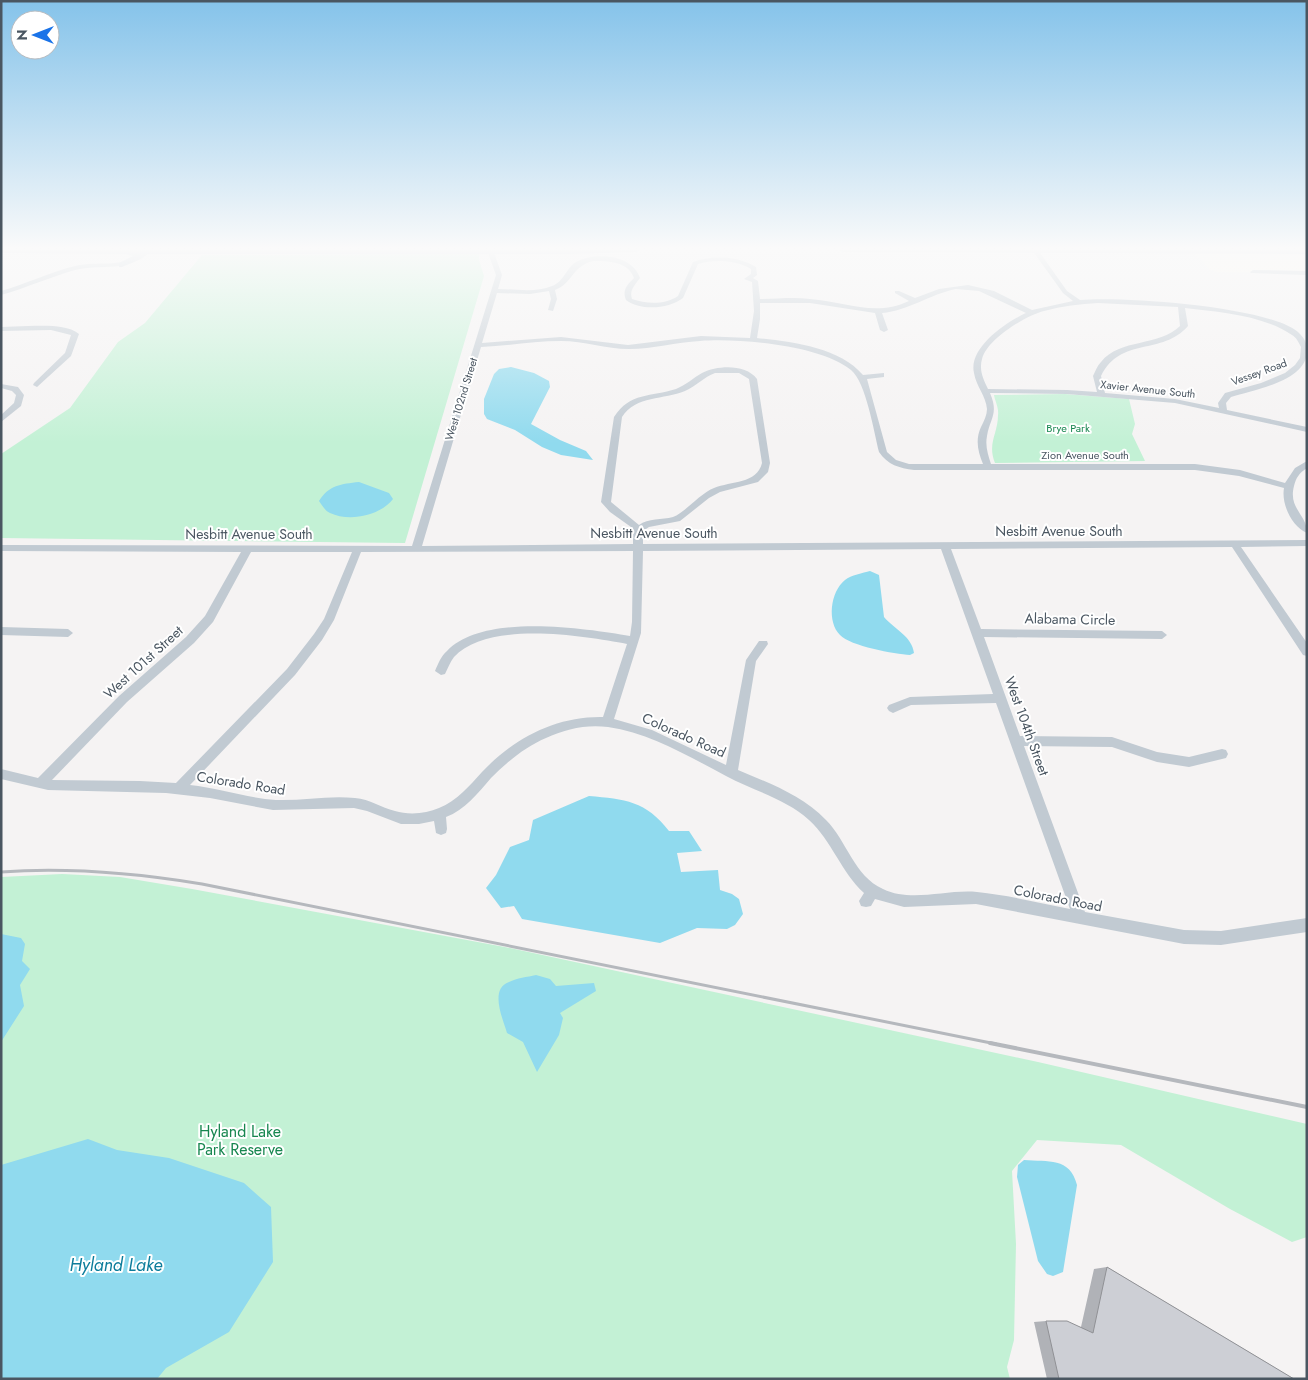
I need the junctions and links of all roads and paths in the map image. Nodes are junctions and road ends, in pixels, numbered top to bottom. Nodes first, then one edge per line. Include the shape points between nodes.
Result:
1 (487, 314) edge
2 (758, 314) edge
3 (879, 314) edge
4 (1027, 314) edge
5 (1182, 314) edge
6 (1236, 314) edge
7 (1, 329) edge
8 (884, 330) dead end
9 (752, 340) junction
10 (478, 344) junction
11 (881, 375) dead end
12 (862, 377) junction
13 (37, 385) dead end
14 (1, 386) edge
15 (985, 391) junction
16 (1102, 395) junction
17 (1223, 410) junction
18 (1, 420) edge
19 (1307, 430) edge
20 (1307, 464) edge
21 (988, 467) junction
22 (1290, 487) junction
23 (638, 530) junction
24 (1307, 530) edge
25 (1234, 543) junction
26 (1307, 543) edge
27 (636, 544) junction
28 (945, 545) junction
29 (1, 548) edge
30 (248, 548) junction
31 (358, 548) junction
32 (416, 549) junction
33 (1, 631) edge
34 (68, 633) dead end
35 (977, 633) junction
36 (1162, 635) dead end
37 (634, 641) junction
38 (763, 644) dead end
39 (1307, 652) edge
40 (440, 672) dead end
41 (1001, 698) junction
42 (893, 708) dead end
43 (607, 722) junction
44 (1016, 740) junction
45 (1222, 754) dead end
46 (731, 773) junction
47 (1, 774) edge
48 (40, 784) junction
49 (177, 790) junction
50 (439, 814) junction
51 (441, 829) dead end
52 (1080, 918) junction
53 (1307, 925) edge

1 - 10 street, West 102nd Street
2 - 9 street
3 - 8 street
4 - 15 street, Vessey Road via 1009,324 980,354 977,374
5 - 16 street via 1184,326 1181,331 1122,351 1102,364 1097,376
6 - 17 street, Vessey Road via 1259,318 1291,331 1305,344 1302,362 1294,372 1228,395 1222,403
7 - 13 street via 61,330 75,334 68,354
9 - 10 street via 711,338 629,347 549,339
9 - 12 street via 837,358
10 - 32 street, West 102nd Street
11 - 12 street
12 - 21 street, Zion Avenue South via 883,452 891,461 906,466
14 - 18 street via 15,389 20,395 18,404
15 - 16 street, Xavier Avenue South
15 - 21 street, Vessey Road via 991,410 981,445
16 - 17 street, Xavier Avenue South via 1175,401
17 - 19 street, Xavier Avenue South
20 - 22 street via 1296,472
21 - 22 street, Zion Avenue South via 1195,466 1240,473
22 - 24 street via 1288,500 1291,508
23 - 23 street via 631,520 606,502 620,412 636,401 682,389 709,372 740,371 749,374 753,379 766,463 764,472 755,480 717,490 677,519 646,524
23 - 27 street
25 - 26 street, Nesbitt Avenue South
25 - 28 street, Nesbitt Avenue South
25 - 39 street
27 - 28 street, Nesbitt Avenue South
27 - 32 street, Nesbitt Avenue South
27 - 37 street via 637,622
28 - 35 street, West 104th Street
29 - 30 street, Nesbitt Avenue South
30 - 31 street, Nesbitt Avenue South
30 - 48 street, West 101st Street via 209,619 123,699
31 - 32 street, Nesbitt Avenue South
31 - 49 street via 329,620 318,637 291,672
33 - 34 street
35 - 36 street, Alabama Circle
35 - 41 street, West 104th Street
37 - 40 street via 561,630 486,636 456,648
37 - 43 street
38 - 46 street via 751,660
41 - 42 street via 910,701
41 - 44 street, West 104th Street
43 - 46 street, Colorado Road via 641,731
43 - 50 street, Colorado Road via 568,724 534,738 499,764 466,799
44 - 45 street via 1112,742 1157,757 1189,762
44 - 52 street, West 104th Street
46 - 52 street, Colorado Road via 782,796 811,814 824,826 869,896 915,903 957,897 976,898
47 - 48 street, Colorado Road
48 - 49 street, Colorado Road
49 - 50 street, Colorado Road via 271,804 357,803 408,819
50 - 51 street
52 - 53 street, Colorado Road via 1203,939

